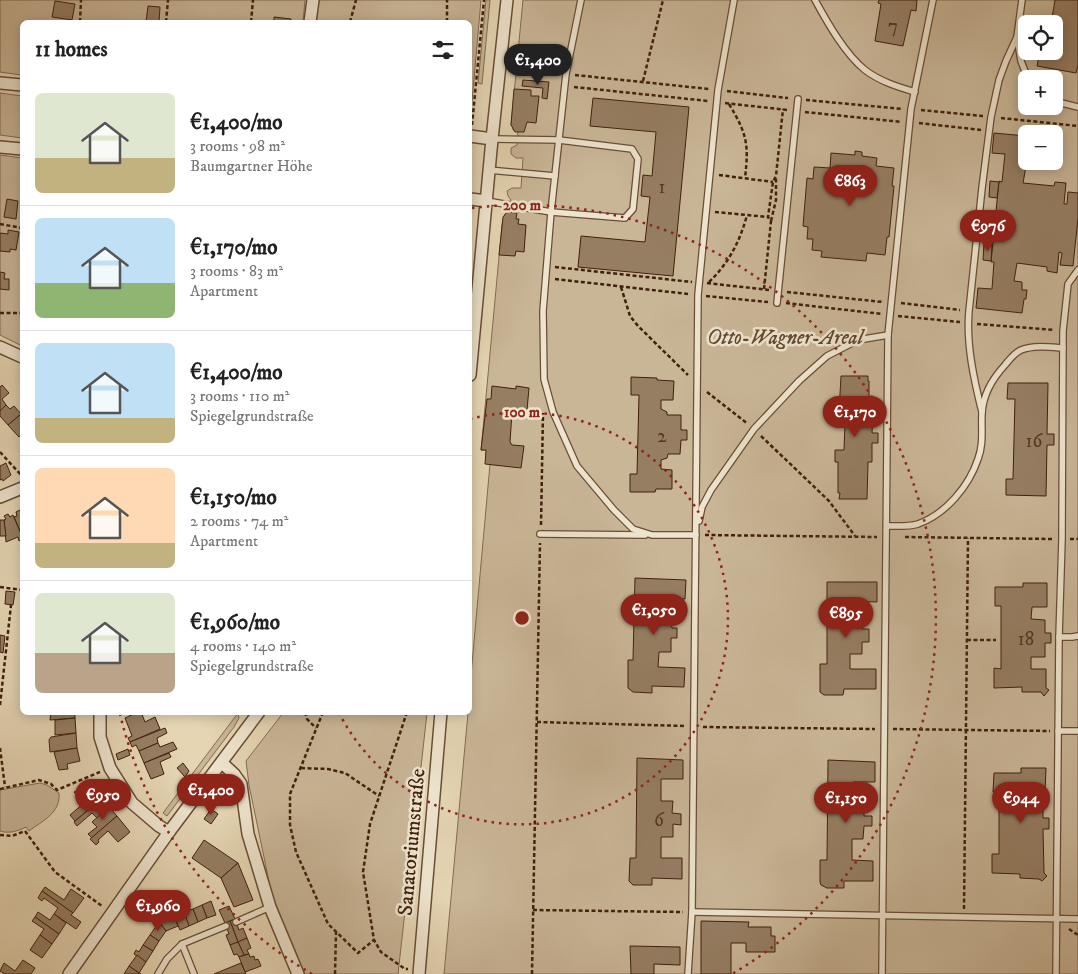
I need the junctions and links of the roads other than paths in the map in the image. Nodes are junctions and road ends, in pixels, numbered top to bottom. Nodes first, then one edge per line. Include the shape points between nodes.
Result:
1 (312, 0) edge
2 (507, 0) edge
3 (580, 0) edge
4 (734, 0) edge
5 (815, 0) edge
6 (933, 0) edge
7 (1022, 0) edge
8 (310, 20) edge
9 (1017, 37) junction
10 (1025, 70) edge
11 (0, 83) edge
12 (20, 85) edge
13 (915, 92) junction
14 (798, 99) road end
15 (1063, 103) edge
16 (1078, 107) edge
17 (472, 136) edge
18 (492, 139) junction
19 (559, 140) junction
20 (0, 147) edge
21 (20, 150) edge
22 (489, 170) junction
23 (556, 176) junction
24 (472, 199) edge
25 (487, 200) junction
26 (551, 212) junction
27 (1078, 270) edge
28 (777, 302) road end
29 (888, 335) junction
30 (0, 346) edge
31 (1063, 348) junction
32 (472, 354) edge
33 (20, 356) edge
34 (982, 412) junction
35 (20, 489) edge
36 (0, 497) edge
37 (887, 526) junction
38 (540, 534) road end
39 (652, 535) junction
40 (696, 535) junction
41 (1078, 636) edge
42 (1059, 637) junction
43 (100, 715) edge
44 (257, 715) edge
45 (441, 715) edge
46 (1058, 731) junction
47 (1078, 732) edge
48 (222, 763) junction
49 (169, 832) junction
50 (270, 907) junction
51 (692, 912) junction
52 (882, 914) junction
53 (1056, 918) junction
54 (1078, 918) edge
55 (236, 922) dead end
56 (226, 926) dead end
57 (182, 944) junction
58 (420, 972) edge
59 (70, 974) edge
60 (158, 974) edge
61 (194, 974) edge
62 (298, 974) edge
63 (688, 974) edge
64 (882, 974) edge
65 (1056, 974) edge

1 - 8 street
2 - 18 street
3 - 19 lane via 566,74
4 - 40 lane via 718,90 698,296
5 - 13 lane via 848,52 864,69 884,82
6 - 13 lane
7 - 9 lane
9 - 10 lane
9 - 34 lane via 999,80 977,224 968,323 974,383
11 - 12 street
13 - 29 lane
14 - 28 lane
15 - 16 lane
17 - 18 street
18 - 19 lane
18 - 22 street
19 - 23 lane
19 - 26 lane via 632,149 638,159 633,209 625,218
20 - 21 street
22 - 23 lane
22 - 25 street
23 - 26 lane
24 - 25 street
25 - 26 lane
25 - 32 street
26 - 39 lane via 542,352 544,380 553,412 577,466 633,529
27 - 31 lane via 1068,284
29 - 37 lane
29 - 40 lane via 858,340 827,356 799,381 754,429 711,490 702,507
30 - 33 street
31 - 34 lane via 1036,347 1015,354 991,384
31 - 42 lane
34 - 37 lane via 979,458 959,493 934,516 917,524
35 - 36 street
37 - 52 lane
38 - 39 lane
39 - 40 lane
40 - 51 lane
41 - 42 lane
42 - 46 lane
43 - 49 street via 100,737 110,768 132,803
44 - 48 street
45 - 58 street, Sanatoriumstraße
46 - 47 lane
46 - 53 lane
48 - 49 street
48 - 50 street via 241,784 248,834
49 - 59 street
50 - 55 lane
50 - 62 street
51 - 52 lane
51 - 63 lane
52 - 53 lane
52 - 64 lane
53 - 54 lane
53 - 65 lane
56 - 57 lane
57 - 60 lane
57 - 61 lane

